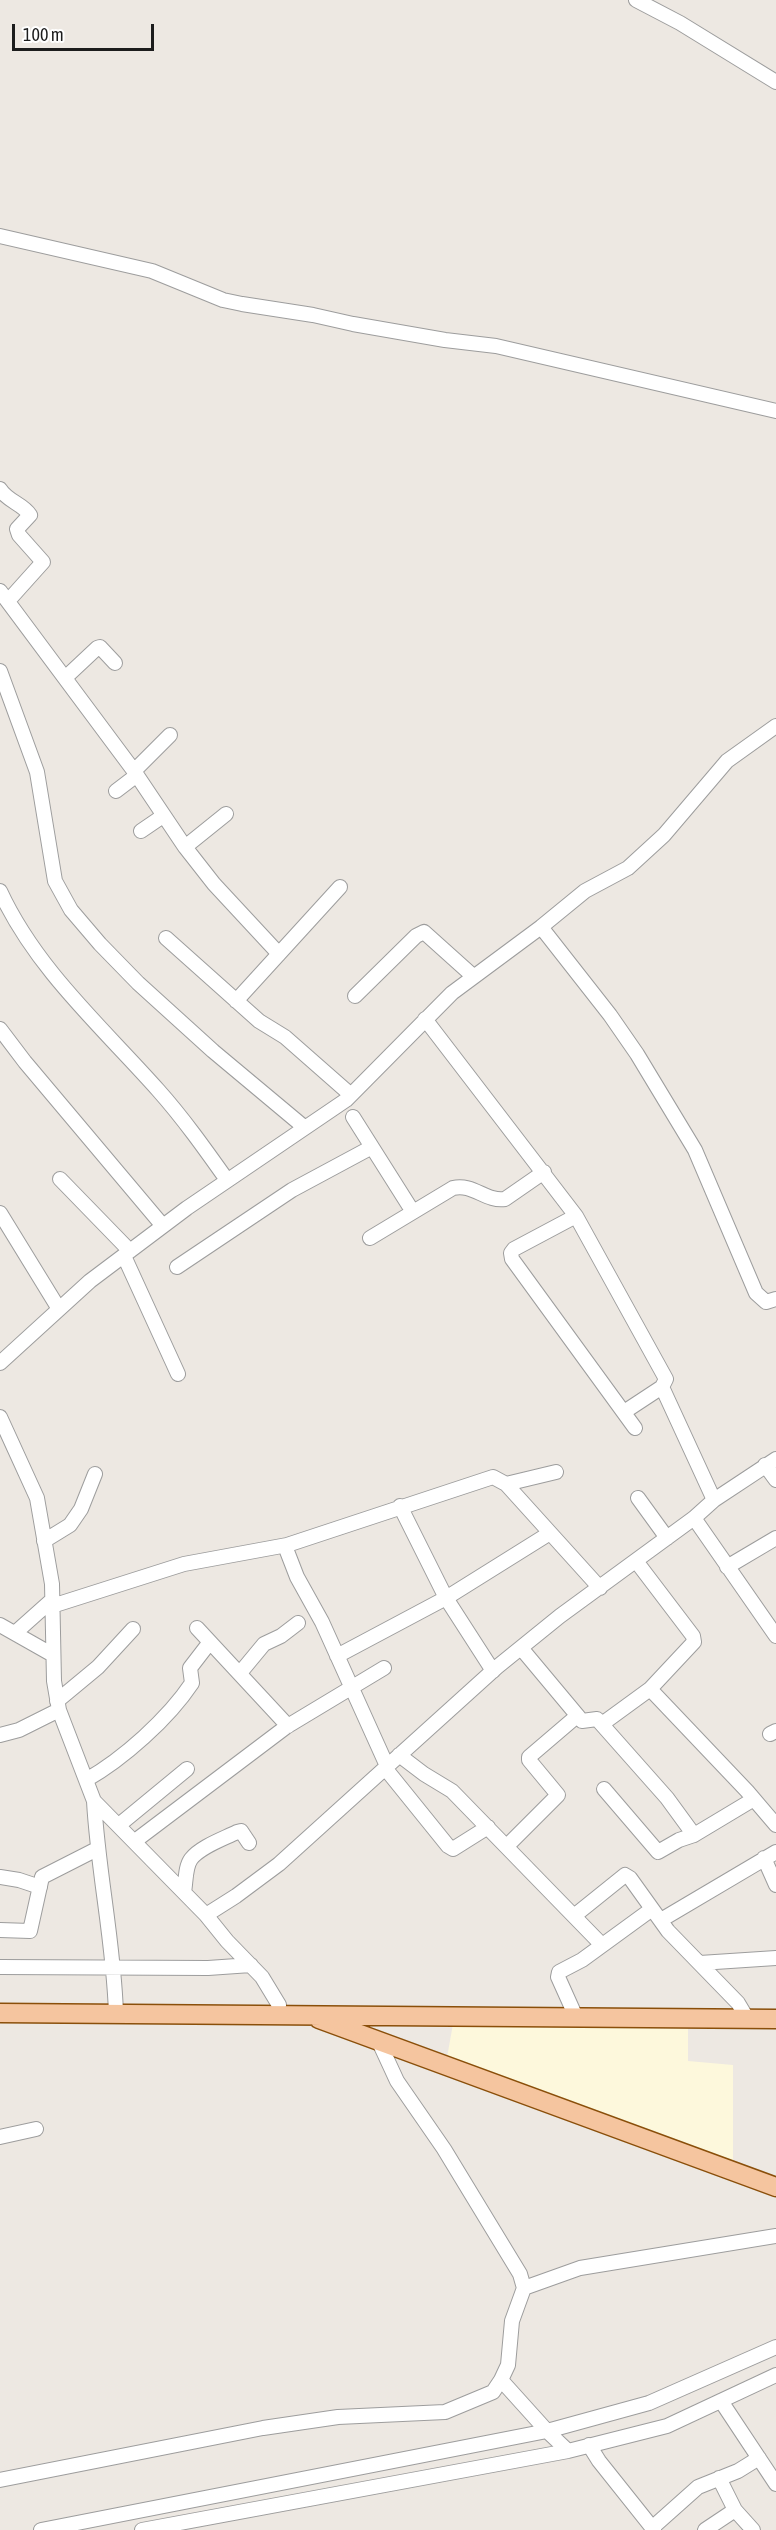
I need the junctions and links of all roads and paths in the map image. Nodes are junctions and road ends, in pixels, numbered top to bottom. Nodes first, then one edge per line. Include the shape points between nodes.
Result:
1 (636, 0) edge
2 (776, 81) edge
3 (0, 236) edge
4 (776, 411) edge
5 (0, 489) edge
6 (4, 596) edge
7 (115, 663) dead end
8 (0, 671) edge
9 (65, 678) junction
10 (776, 726) edge
11 (170, 735) dead end
12 (136, 773) junction
13 (116, 792) dead end
14 (226, 814) dead end
15 (163, 816) junction
16 (141, 831) dead end
17 (184, 847) junction
18 (340, 887) dead end
19 (0, 891) edge
20 (541, 927) junction
21 (166, 938) dead end
22 (279, 954) junction
23 (473, 976) junction
24 (355, 996) dead end
25 (236, 1001) junction
26 (425, 1019) junction
27 (0, 1029) edge
28 (351, 1095) junction
29 (353, 1117) dead end
30 (304, 1127) junction
31 (372, 1147) junction
32 (544, 1172) junction
33 (60, 1179) dead end
34 (227, 1180) junction
35 (414, 1212) junction
36 (0, 1213) edge
37 (576, 1216) junction
38 (163, 1226) junction
39 (370, 1238) dead end
40 (127, 1253) junction
41 (177, 1267) dead end
42 (776, 1299) edge
43 (59, 1309) junction
44 (0, 1363) edge
45 (178, 1374) dead end
46 (662, 1387) junction
47 (624, 1412) junction
48 (0, 1417) edge
49 (635, 1428) dead end
50 (771, 1462) edge
51 (556, 1472) dead end
52 (95, 1474) dead end
53 (776, 1480) edge
54 (506, 1484) junction
55 (638, 1498) dead end
56 (714, 1500) junction
57 (400, 1506) junction
58 (694, 1518) junction
59 (550, 1533) junction
60 (667, 1538) junction
61 (776, 1538) edge
62 (44, 1541) junction
63 (285, 1546) junction
64 (636, 1561) junction
65 (728, 1567) junction
66 (600, 1588) junction
67 (446, 1598) junction
68 (52, 1603) junction
69 (298, 1623) dead end
70 (0, 1625) edge
71 (197, 1628) dead end
72 (133, 1629) dead end
73 (15, 1633) junction
74 (776, 1636) edge
75 (210, 1642) junction
76 (520, 1648) junction
77 (53, 1655) junction
78 (337, 1656) junction
79 (384, 1668) dead end
80 (493, 1671) junction
81 (240, 1673) junction
82 (351, 1688) junction
83 (650, 1689) junction
84 (58, 1706) junction
85 (577, 1716) junction
86 (602, 1724) junction
87 (288, 1726) junction
88 (0, 1735) edge
89 (399, 1755) junction
90 (386, 1767) junction
91 (187, 1769) dead end
92 (86, 1780) junction
93 (604, 1789) dead end
94 (754, 1799) junction
95 (94, 1801) junction
96 (119, 1825) junction
97 (776, 1825) edge
98 (488, 1827) junction
99 (693, 1835) junction
100 (135, 1840) junction
101 (249, 1843) dead end
102 (507, 1846) junction
103 (97, 1849) junction
104 (770, 1855) edge
105 (0, 1878) edge
106 (776, 1885) edge
107 (39, 1887) junction
108 (184, 1892) junction
109 (656, 1914) junction
110 (206, 1915) junction
111 (574, 1916) junction
112 (0, 1930) edge
113 (602, 1946) junction
114 (776, 1958) edge
115 (700, 1963) junction
116 (251, 1965) junction
117 (0, 1967) edge
118 (115, 1967) junction
119 (0, 2013) edge
120 (116, 2014) junction
121 (277, 2015) junction
122 (309, 2015) junction
123 (576, 2017) junction
124 (747, 2018) junction
125 (776, 2019) edge
126 (379, 2042) junction
127 (36, 2129) dead end
128 (0, 2136) edge
129 (776, 2187) edge
130 (776, 2235) edge
131 (524, 2288) junction
132 (776, 2347) edge
133 (776, 2375) edge
134 (501, 2380) junction
135 (721, 2401) junction
136 (547, 2431) junction
137 (589, 2445) junction
138 (568, 2451) junction
139 (759, 2458) junction
140 (719, 2478) junction
141 (0, 2480) edge
142 (776, 2484) edge
143 (222, 2494) junction
144 (735, 2510) junction
145 (224, 2515) junction
146 (102, 2524) edge
147 (76, 2527) edge
148 (653, 2529) edge
149 (41, 2530) edge
150 (142, 2530) edge
151 (705, 2530) edge
152 (753, 2530) edge

1 - 2 street
3 - 4 street via 152,271 223,300 446,340 496,345
5 - 6 street via 27,510 30,515 17,529 44,562
6 - 9 street
7 - 9 street via 97,648
8 - 30 street via 37,772 55,880 71,910 138,983
9 - 12 street
10 - 20 street via 727,761 644,854 617,875 585,891
11 - 12 street
12 - 13 street
12 - 15 street
14 - 17 street
15 - 16 street
15 - 17 street
17 - 22 street
18 - 22 street
19 - 34 street via 19,928 44,963 159,1091
20 - 23 street
20 - 42 street via 637,1054 695,1150 756,1293 766,1302
21 - 25 street
22 - 25 street
23 - 24 street via 424,932
23 - 26 street
25 - 28 street via 285,1037
26 - 28 street
26 - 32 street
27 - 38 street
28 - 30 street
29 - 31 street
30 - 34 street
31 - 35 street
31 - 41 street via 292,1190
32 - 35 street via 504,1199 461,1186
32 - 37 street
33 - 40 street
34 - 38 street
35 - 39 street
36 - 43 street
37 - 46 street via 666,1379
37 - 47 street via 511,1254
38 - 40 street
40 - 43 street
40 - 45 street
43 - 44 street
46 - 47 street
46 - 56 street
47 - 49 street
48 - 62 street via 37,1498
50 - 53 street
50 - 56 street
51 - 54 street
52 - 62 street via 70,1525
54 - 57 street via 493,1478
54 - 59 street
55 - 60 street
56 - 58 street
57 - 63 street
57 - 67 street
58 - 60 street
58 - 65 street
59 - 66 street
59 - 67 street
60 - 64 street
61 - 65 street
62 - 68 street
63 - 68 street via 184,1564
63 - 78 street
64 - 66 street
64 - 83 street via 694,1642
65 - 74 street
66 - 76 street
67 - 78 street
67 - 80 street
68 - 73 street
68 - 77 street
69 - 81 street via 264,1644
70 - 73 street
71 - 75 street
72 - 84 street
73 - 77 street
75 - 81 street
75 - 92 street via 190,1668 192,1683 162,1719
76 - 80 street
76 - 85 street
77 - 84 street
78 - 82 street
79 - 82 street
80 - 89 street
81 - 87 street
82 - 87 street
82 - 90 street
83 - 86 street
83 - 94 street
84 - 88 street via 19,1730
84 - 92 street
85 - 86 street via 582,1721 594,1718
85 - 102 street via 529,1757 558,1795
86 - 99 street
87 - 100 street
89 - 90 street
89 - 98 street via 452,1791
90 - 98 street via 453,1849
90 - 110 street via 279,1864
91 - 96 street
92 - 95 street
93 - 99 street via 658,1852
94 - 97 street
94 - 99 street
95 - 96 street
95 - 103 street
96 - 100 street
98 - 102 street
100 - 108 street
101 - 108 street via 241,1831 237,1832 193,1857
102 - 111 street
103 - 107 street via 49,1872 42,1877
103 - 118 street
104 - 106 street
104 - 109 street
105 - 107 street
107 - 112 street via 30,1931
108 - 110 street
109 - 111 street via 625,1875
109 - 113 street
109 - 115 street
110 - 116 street
111 - 113 street
113 - 123 street via 559,1972
114 - 115 street
115 - 124 street
116 - 118 street
116 - 121 street via 279,2005
117 - 118 street
118 - 120 street
119 - 120 main road
120 - 121 main road
121 - 122 main road
122 - 123 main road
122 - 126 main road
123 - 124 main road
124 - 125 main road
126 - 129 main road
126 - 131 street via 397,2081 444,2150 520,2274
127 - 128 street
130 - 131 street via 580,2268
131 - 134 street via 512,2321 508,2365
132 - 136 street via 649,2403
133 - 135 street
134 - 136 street
134 - 141 street via 493,2392 445,2412 338,2416
135 - 137 street via 667,2426
135 - 139 street
136 - 138 street
136 - 143 street
137 - 138 street
137 - 148 street
138 - 145 street
139 - 140 street
139 - 142 street
140 - 144 street
140 - 148 street via 698,2487
143 - 145 street
143 - 146 street
144 - 151 street
144 - 152 street
145 - 150 street
146 - 147 street
147 - 149 street

